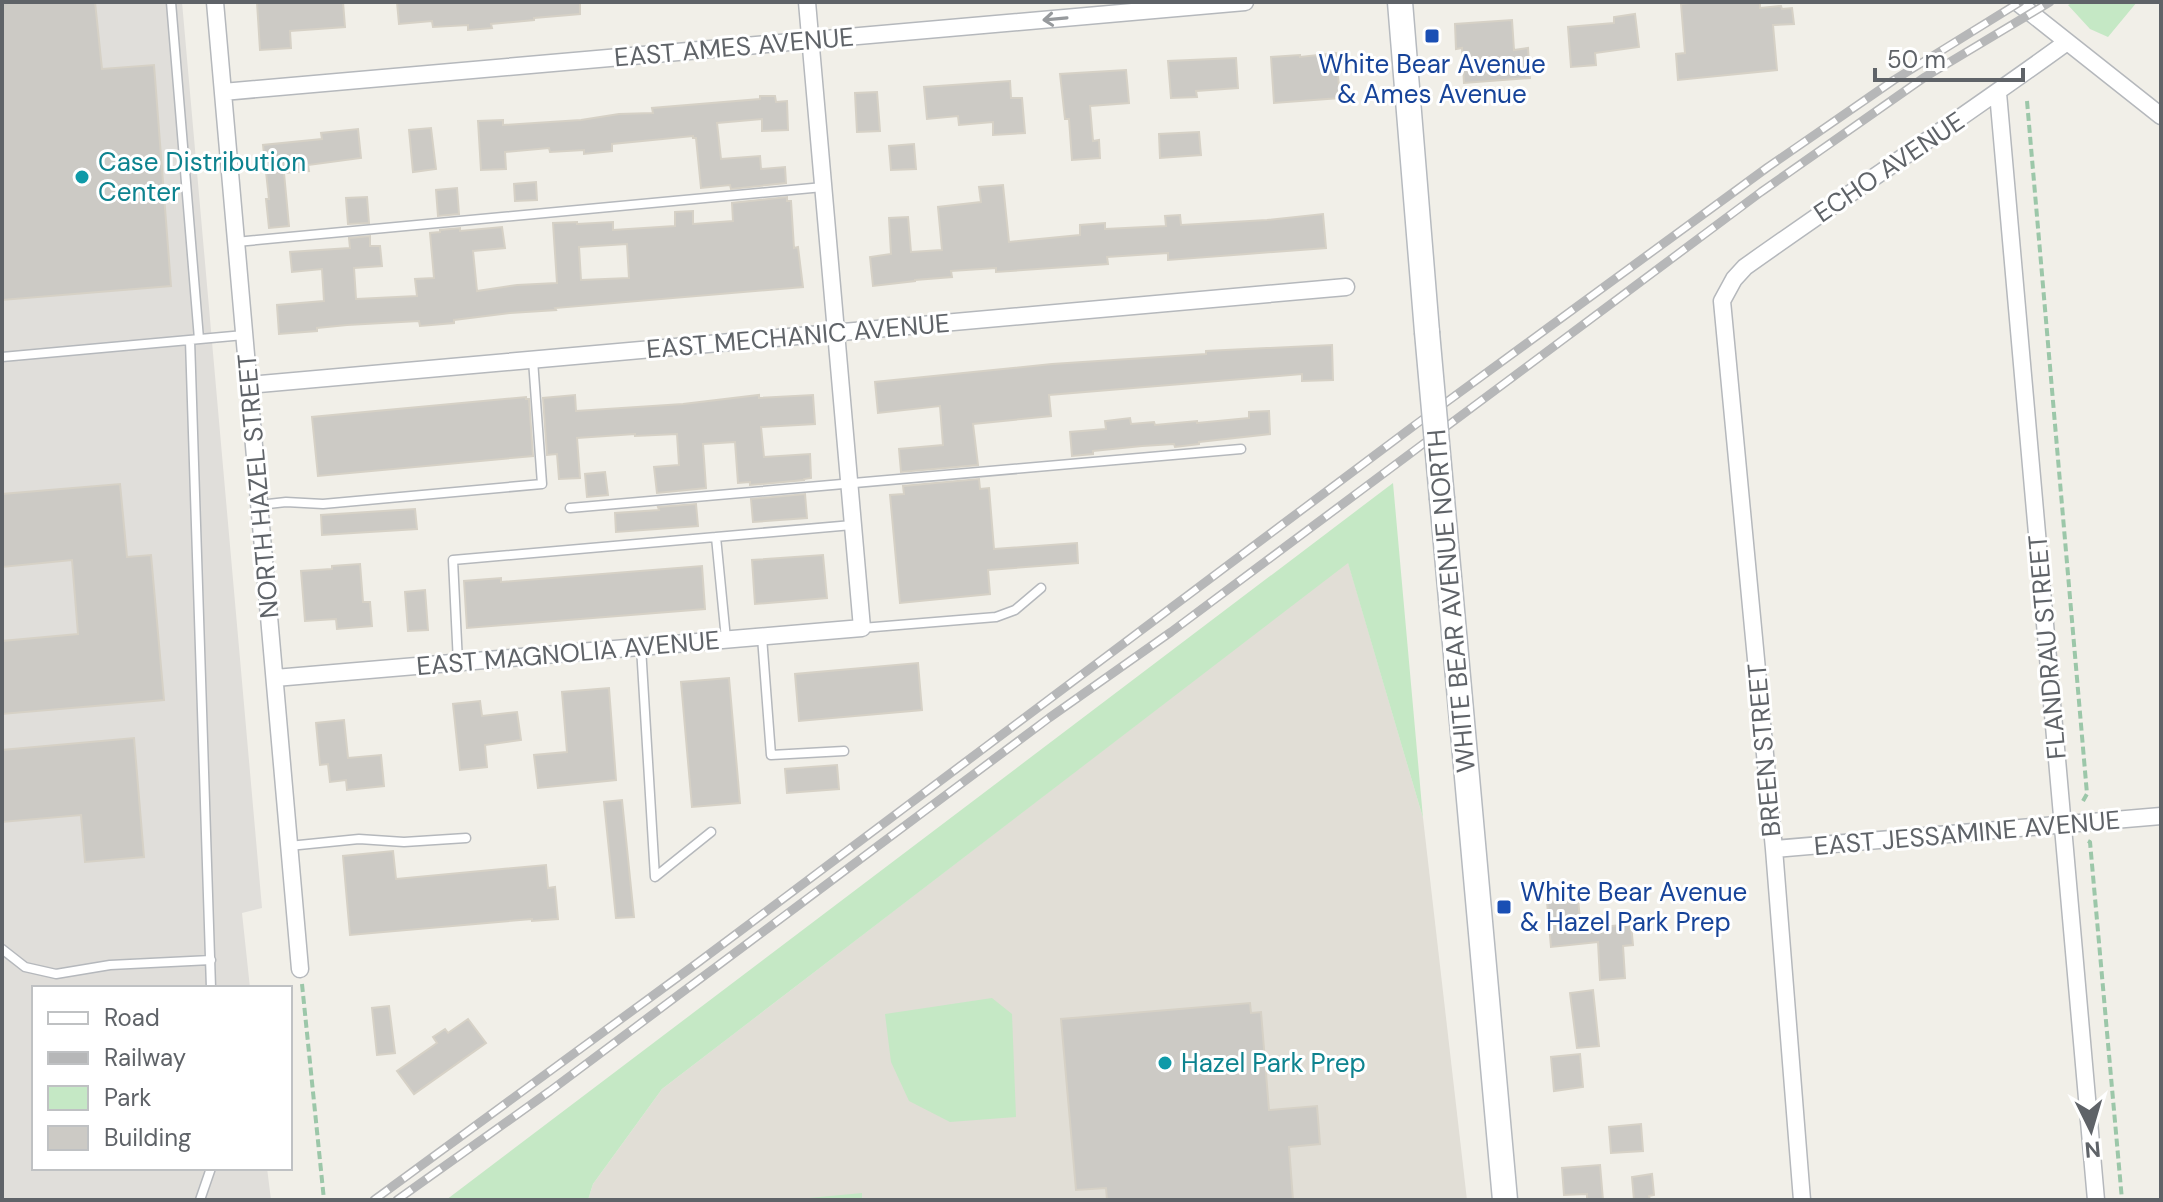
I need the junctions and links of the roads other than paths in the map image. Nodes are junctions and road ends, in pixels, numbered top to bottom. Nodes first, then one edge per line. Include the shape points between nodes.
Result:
1 (171, 2) edge
2 (215, 2) edge
3 (807, 2) edge
4 (1245, 2) edge
5 (1400, 2) edge
6 (2017, 2) edge
7 (810, 41) junction
8 (2067, 42) junction
9 (223, 92) junction
10 (1998, 93) junction
11 (2161, 116) edge
12 (823, 187) junction
13 (236, 242) junction
14 (1346, 287) dead end
15 (1722, 301) joint
16 (836, 333) junction
17 (245, 335) junction
18 (194, 339) junction
19 (2, 357) edge
20 (533, 359) junction
21 (249, 385) junction
22 (1241, 449) dead end
23 (849, 484) junction
24 (259, 505) junction
25 (570, 508) dead end
26 (853, 525) junction
27 (716, 537) junction
28 (1041, 588) dead end
29 (862, 628) junction
30 (762, 636) junction
31 (726, 639) junction
32 (641, 647) junction
33 (458, 663) junction
34 (275, 678) junction
35 (844, 751) dead end
36 (2161, 816) edge
37 (2063, 824) junction
38 (711, 832) dead end
39 (466, 838) dead end
40 (289, 846) junction
41 (1774, 849) junction
42 (2, 949) edge
43 (211, 960) junction
44 (300, 969) road end
45 (211, 986) edge
46 (210, 1170) edge
47 (200, 1200) edge
48 (1505, 1200) edge
49 (1802, 1200) edge
50 (2096, 1200) edge

1 - 18 lane
2 - 9 street, NORTH HAZEL STREET
3 - 7 street
4 -> 7 street, EAST AMES AVENUE
5 - 48 main road, WHITE BEAR AVENUE NORTH, bridge
6 - 8 street
7 - 9 street, EAST AMES AVENUE
7 - 12 street
8 - 10 street, ECHO AVENUE
8 - 11 street
9 - 13 street, NORTH HAZEL STREET
10 - 15 street, ECHO AVENUE via 1745,267
10 - 37 street, FLANDRAU STREET
12 - 13 lane
12 - 16 street
13 - 17 street, NORTH HAZEL STREET
14 - 16 street, EAST MECHANIC AVENUE
15 - 41 street, BREEN STREET
16 - 20 street, EAST MECHANIC AVENUE
16 - 23 street
17 - 18 lane
17 - 21 street, NORTH HAZEL STREET
18 - 19 lane
18 - 43 lane
20 - 21 street, EAST MECHANIC AVENUE
20 - 24 lane via 542,484
21 - 24 street, NORTH HAZEL STREET
22 - 23 lane
23 - 25 lane
23 - 26 street
24 - 34 street, NORTH HAZEL STREET
26 - 27 lane
26 - 29 street
27 - 31 lane
27 - 33 lane via 453,560
28 - 29 lane via 1015,610 996,617
29 - 30 street, EAST MAGNOLIA AVENUE
30 - 31 street, EAST MAGNOLIA AVENUE
30 - 35 lane via 771,755
31 - 32 street, EAST MAGNOLIA AVENUE
32 - 33 street, EAST MAGNOLIA AVENUE
32 - 38 lane via 655,877
33 - 34 street, EAST MAGNOLIA AVENUE
34 - 40 street, NORTH HAZEL STREET
36 - 37 street, EAST JESSAMINE AVENUE
37 - 41 street, EAST JESSAMINE AVENUE
37 - 50 street, FLANDRAU STREET
39 - 40 lane
40 - 44 street, NORTH HAZEL STREET
41 - 49 street, BREEN STREET
42 - 43 lane via 25,967 56,974 110,965
43 - 45 lane
46 - 47 lane

